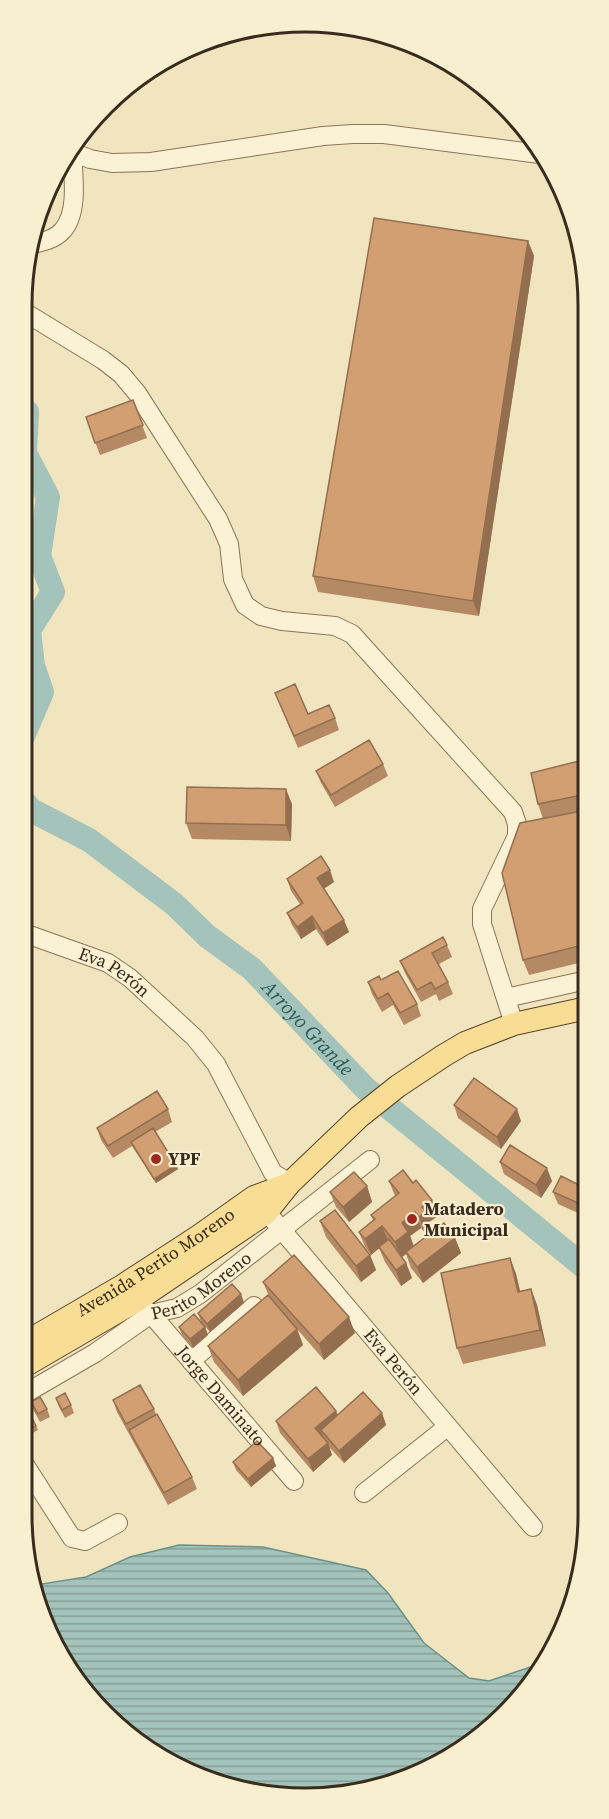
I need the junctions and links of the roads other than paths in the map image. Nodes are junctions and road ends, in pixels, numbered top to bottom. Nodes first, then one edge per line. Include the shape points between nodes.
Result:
1 (531, 153) edge
2 (77, 154) edge
3 (72, 162) edge
4 (39, 242) edge
5 (32, 317) edge
6 (32, 936) edge
7 (578, 982) edge
8 (506, 998) junction
9 (578, 1010) edge
10 (514, 1024) junction
11 (370, 1160) dead end
12 (290, 1183) junction
13 (260, 1205) junction
14 (282, 1231) junction
15 (136, 1300) junction
16 (254, 1306) edge
17 (32, 1341) edge
18 (191, 1360) junction
19 (32, 1361) edge
20 (32, 1390) edge
21 (447, 1427) junction
22 (32, 1476) edge
23 (294, 1481) dead end
24 (364, 1493) dead end
25 (118, 1522) dead end
26 (533, 1527) dead end

1 - 2 street via 384,134 353,134 151,162 112,164
3 - 4 street via 70,217 63,231
5 - 8 street via 104,360 137,393 218,519 229,544 233,579 245,605 261,616 334,626 352,634 513,812 517,836 482,909 482,924
6 - 12 street, Eva Perón via 108,963 130,978 195,1038 216,1064 273,1173
7 - 8 street
8 - 10 street
9 - 10 main road
10 - 12 main road, Avenida Perito Moreno via 465,1043 398,1086
11 - 14 street, Perito Moreno
12 - 13 main road, Avenida Perito Moreno
13 - 14 street, Eva Perón
13 - 15 main road, Avenida Perito Moreno via 199,1236
14 - 15 street, Perito Moreno via 177,1308
14 - 21 street, Eva Perón
15 - 17 main road, Avenida Perito Moreno
15 - 18 street, Jorge Daminato
15 - 19 main road, Avenida Perito Moreno
15 - 20 street, Perito Moreno via 95,1353
16 - 18 street
18 - 23 street, Jorge Daminato
21 - 24 street
21 - 26 street, Eva Perón
22 - 25 street via 72,1539 92,1539

